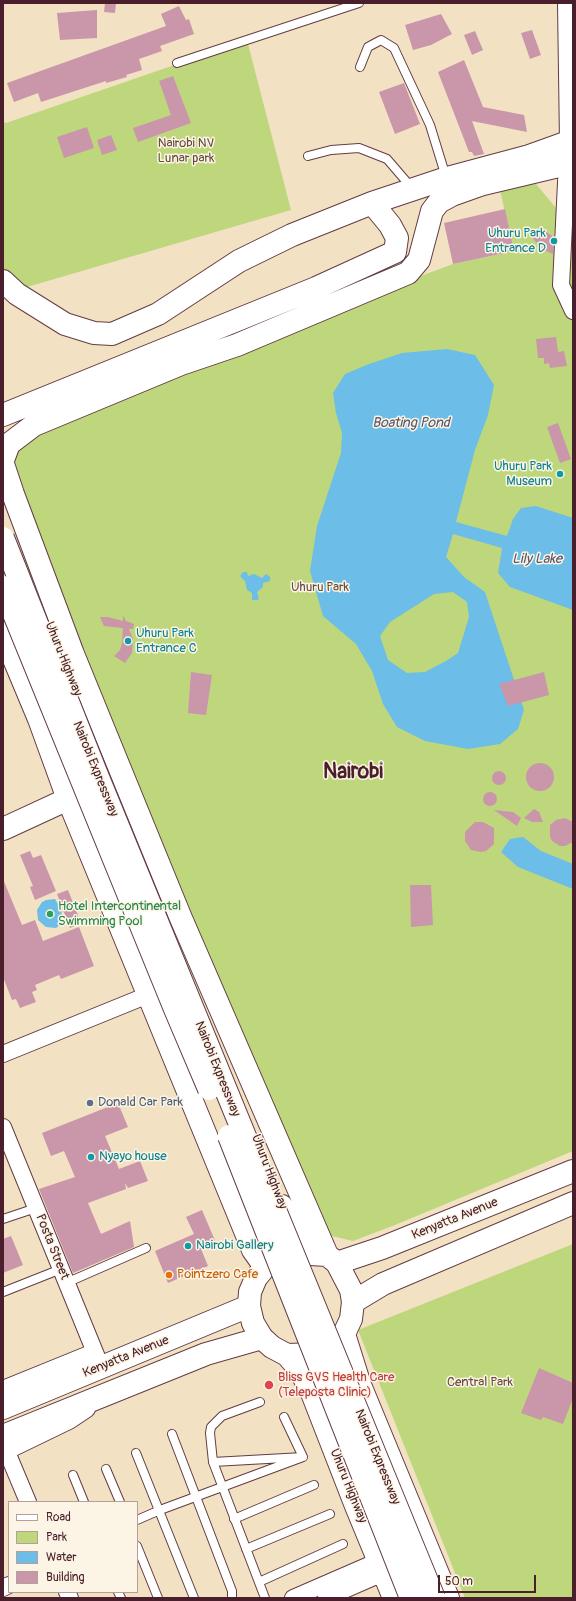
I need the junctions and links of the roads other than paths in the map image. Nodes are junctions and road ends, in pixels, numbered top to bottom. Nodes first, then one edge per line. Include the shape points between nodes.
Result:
1 (359, 3) edge
2 (566, 3) edge
3 (177, 63) dead end
4 (360, 68) dead end
5 (568, 142) junction
6 (308, 156) dead end
7 (567, 164) junction
8 (446, 178) junction
9 (413, 189) junction
10 (372, 203) junction
11 (3, 282) edge
12 (573, 311) edge
13 (3, 415) edge
14 (3, 460) edge
15 (3, 464) edge
16 (3, 507) edge
17 (3, 538) edge
18 (3, 586) edge
19 (3, 633) edge
20 (68, 799) junction
21 (3, 829) edge
22 (148, 996) junction
23 (3, 1054) edge
24 (3, 1127) edge
25 (573, 1171) edge
26 (573, 1203) edge
27 (36, 1208) junction
28 (3, 1219) edge
29 (146, 1248) dead end
30 (324, 1257) junction
31 (265, 1267) junction
32 (64, 1276) junction
33 (3, 1292) edge
34 (353, 1302) junction
35 (249, 1306) junction
36 (344, 1334) junction
37 (262, 1338) junction
38 (287, 1354) junction
39 (97, 1359) junction
40 (3, 1389) edge
41 (260, 1402) dead end
42 (3, 1408) edge
43 (284, 1417) dead end
44 (172, 1434) dead end
45 (4, 1447) edge
46 (136, 1453) dead end
47 (303, 1457) junction
48 (213, 1462) junction
49 (106, 1469) dead end
50 (73, 1475) dead end
51 (314, 1485) dead end
52 (222, 1487) junction
53 (196, 1497) junction
54 (28, 1501) edge
55 (84, 1501) edge
56 (120, 1501) edge
57 (160, 1510) junction
58 (330, 1514) dead end
59 (234, 1519) junction
60 (138, 1520) edge
61 (343, 1544) dead end
62 (138, 1548) edge
63 (246, 1550) junction
64 (382, 1567) junction
65 (259, 1582) junction
66 (158, 1598) edge
67 (194, 1598) edge
68 (232, 1598) edge
69 (265, 1598) edge
70 (293, 1598) edge
71 (326, 1598) edge
72 (394, 1598) edge
73 (411, 1598) edge
74 (434, 1598) edge
75 (448, 1598) edge

1 - 3 lane
2 - 5 street
4 - 8 lane via 368,47 381,40 394,48 430,125
5 - 7 street
5 - 8 main road via 529,156
6 - 9 lane via 331,150 359,148 387,159
7 - 12 street via 562,285
7 - 14 main road via 483,184 438,202 432,211 419,260 408,273 237,345 181,364 34,425 9,444
8 - 9 main road
9 - 10 main road
10 - 11 main road via 292,235 239,261 158,314 112,334 94,333 65,324 17,294
10 - 13 main road via 397,238 395,252 316,288
15 - 30 main road via 73,654
16 - 30 main road, Uhuru Highway via 120,801 180,943 286,1216
17 - 74 main road, Nairobi Expressway, bridge via 95,770
18 - 73 main road, Nairobi Expressway, bridge via 175,1009 223,1120
19 - 20 main road via 39,719
20 - 21 main road
20 - 22 main road
22 - 23 street
22 - 31 main road via 253,1250
24 - 27 street, Posta Street
25 - 30 main road, Kenyatta Avenue via 382,1248
26 - 34 main road via 383,1284
27 - 28 lane
27 - 32 street, Posta Street
29 - 32 lane
30 - 31 main road via 294,1253 279,1258
30 - 34 main road via 346,1279
31 - 35 main road via 256,1278 250,1292
32 - 33 lane
32 - 39 street, Posta Street
34 - 36 main road via 351,1319
35 - 37 main road via 253,1324
35 - 39 main road, Kenyatta Avenue
36 - 38 main road via 331,1347 315,1354
36 - 75 main road via 360,1385
37 - 38 main road via 272,1347
37 - 45 main road via 206,1354 112,1392
38 - 64 main road, Uhuru Highway via 300,1370 312,1393
39 - 40 street, Kenyatta Avenue
39 - 42 main road, Kenyatta Avenue
41 - 48 lane via 222,1416 211,1427
43 - 47 lane
44 - 53 lane
45 - 54 street
46 - 57 lane
47 - 48 lane
47 - 52 lane
48 - 52 lane
49 - 56 lane
50 - 55 lane
51 - 59 lane
52 - 53 lane
52 - 59 lane
53 - 57 lane
53 - 68 lane via 232,1591
57 - 60 lane
57 - 67 lane
58 - 63 lane
59 - 63 lane
61 - 65 lane
62 - 66 lane
63 - 65 lane
64 - 70 street via 369,1565
64 - 71 street via 374,1577
64 - 72 main road, Uhuru Highway
65 - 69 lane

